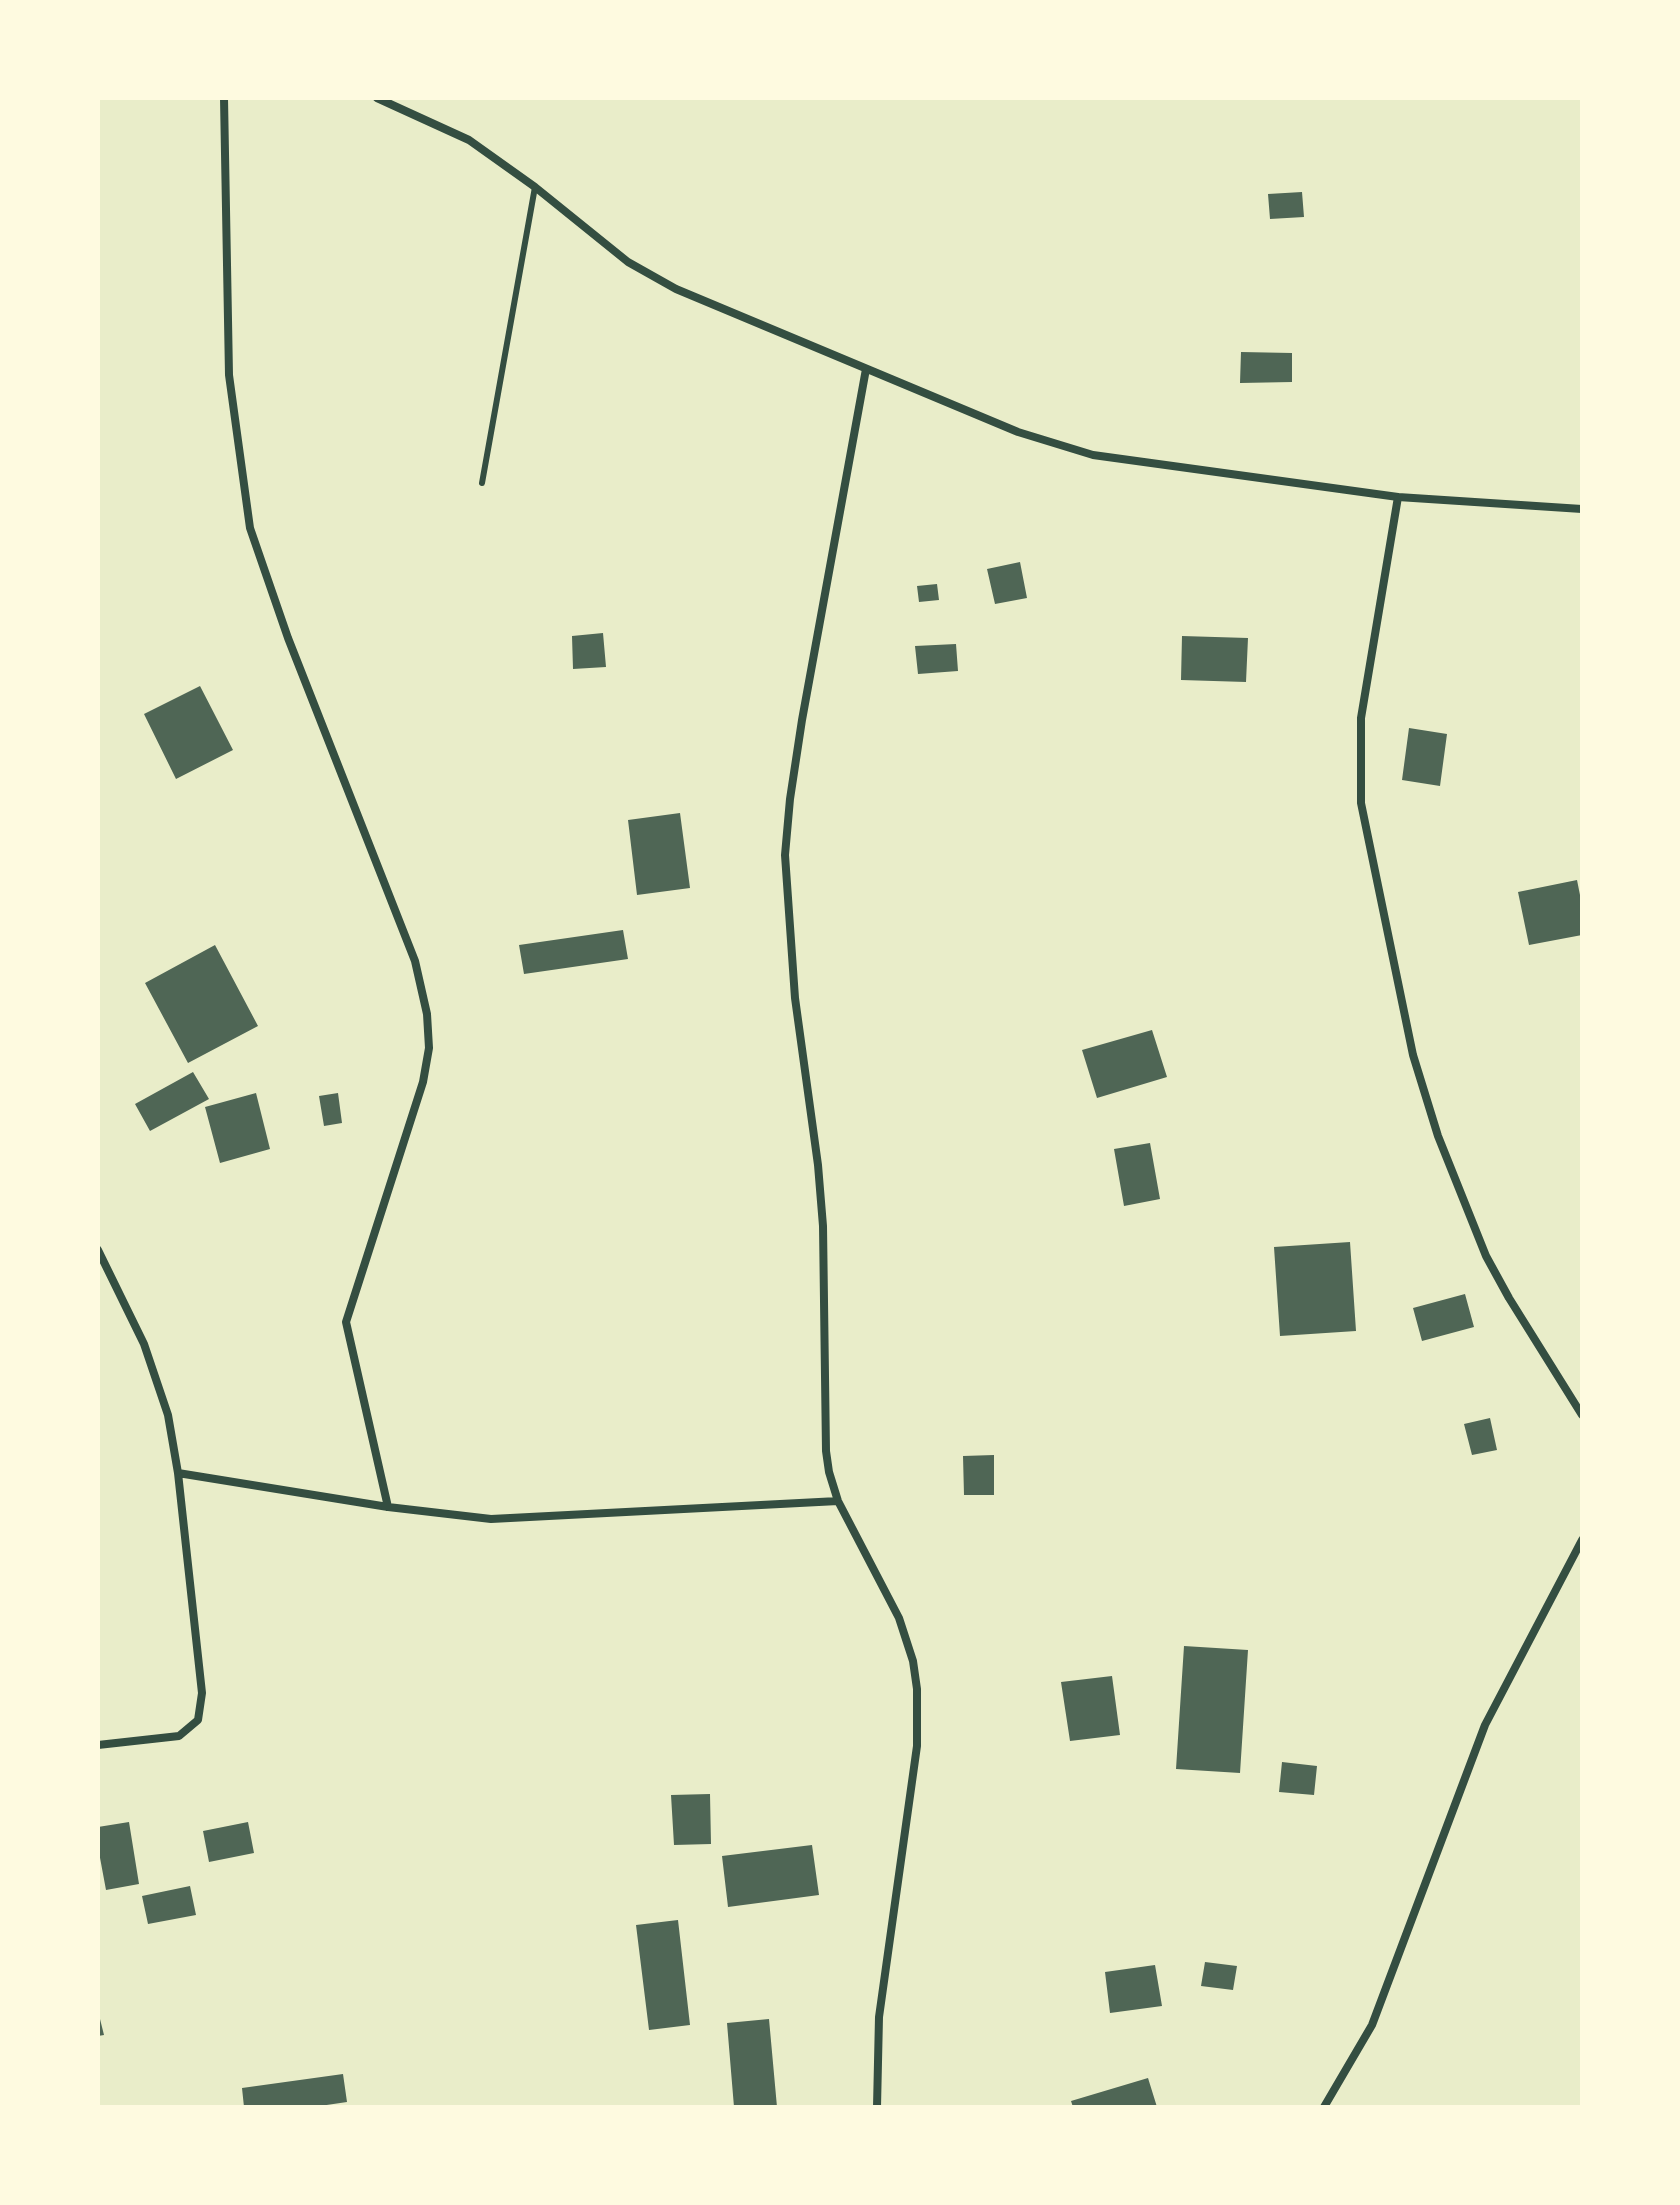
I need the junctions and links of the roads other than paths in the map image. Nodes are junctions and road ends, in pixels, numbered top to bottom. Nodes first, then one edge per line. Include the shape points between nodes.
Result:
1 (224, 98) edge
2 (377, 98) edge
3 (535, 187) junction
4 (866, 369) junction
5 (482, 483) dead end
6 (1398, 497) junction
7 (1582, 509) edge
8 (98, 1250) edge
9 (1582, 1415) edge
10 (178, 1473) junction
11 (838, 1501) junction
12 (388, 1507) junction
13 (1582, 1540) edge
14 (98, 1745) edge
15 (877, 2107) edge
16 (1324, 2107) edge

1 - 12 street via 229,375 250,528 415,961 427,1014 423,1082 346,1322
2 - 3 street via 469,140
3 - 4 street via 628,262 676,289
3 - 5 lane
4 - 6 street via 1018,432 1093,455
4 - 11 street via 802,720 785,855 795,998 823,1226 826,1451
6 - 7 street
6 - 9 street via 1361,718 1361,803 1413,1055 1438,1136 1486,1256
8 - 10 street via 144,1344 168,1415
10 - 12 street
10 - 14 street via 202,1693 198,1720 179,1736
11 - 12 street via 491,1519
11 - 15 street via 899,1618 917,1689 917,1746 879,2017
13 - 16 street via 1485,1725 1372,2025

